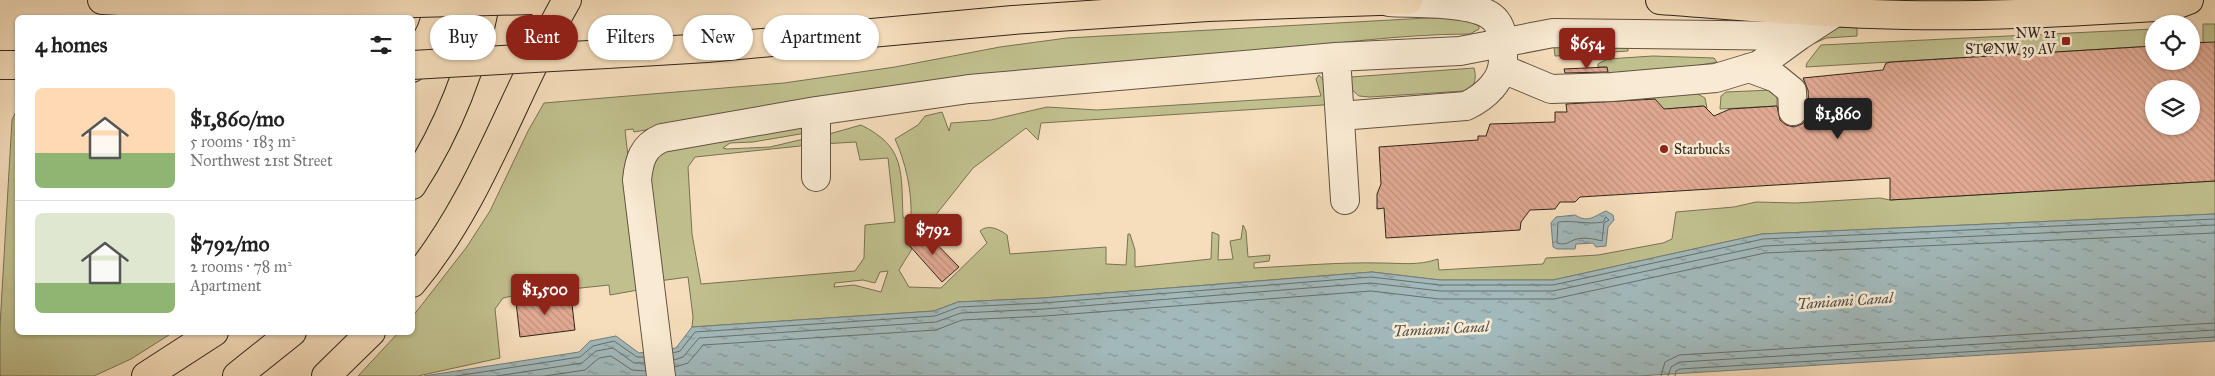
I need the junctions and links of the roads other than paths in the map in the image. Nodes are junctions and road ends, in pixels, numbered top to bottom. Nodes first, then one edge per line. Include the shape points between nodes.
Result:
1 (102, 0) edge
2 (428, 0) edge
3 (442, 0) edge
4 (486, 0) edge
5 (532, 0) edge
6 (567, 0) edge
7 (1102, 0) edge
8 (1660, 0) edge
9 (2189, 0) edge
10 (1398, 1) edge
11 (1837, 6) edge
12 (437, 15) edge
13 (1012, 20) junction
14 (430, 21) edge
15 (430, 33) edge
16 (1799, 36) junction
17 (1503, 41) junction
18 (1336, 57) junction
19 (415, 60) edge
20 (0, 65) edge
21 (15, 65) edge
22 (415, 66) edge
23 (1749, 68) junction
24 (1503, 69) junction
25 (1797, 100) dead end
26 (816, 110) junction
27 (1340, 116) junction
28 (816, 177) dead end
29 (415, 180) edge
30 (1345, 200) dead end
31 (415, 279) edge
32 (209, 335) edge
33 (288, 335) edge
34 (368, 335) edge
35 (146, 376) edge
36 (237, 376) edge
37 (326, 376) edge
38 (661, 376) edge

1 - 5 main road, bridge via 191,6
2 - 14 main road
3 - 12 main road
4 - 29 main road via 478,34 451,110
6 - 31 main road via 538,52 474,189 441,244
7 - 13 main road
8 - 11 main road
9 - 11 main road via 2173,6 2025,15
10 - 13 main road via 1208,7
10 - 17 lane via 1483,11 1497,23
11 - 16 lane
13 - 22 main road, bridge via 707,48
15 - 19 main road
16 - 17 lane via 1553,33
16 - 23 lane via 1759,65
17 - 18 lane via 1460,51
17 - 24 lane
18 - 26 lane via 969,89
18 - 27 lane
20 - 21 main road
23 - 24 lane via 1716,78 1551,89
23 - 25 lane via 1776,78 1792,91
24 - 27 lane via 1490,90 1466,106
26 - 28 lane
26 - 38 lane via 672,135 652,142 643,153 637,180
27 - 30 lane
32 - 35 main road
33 - 36 main road
34 - 37 main road

